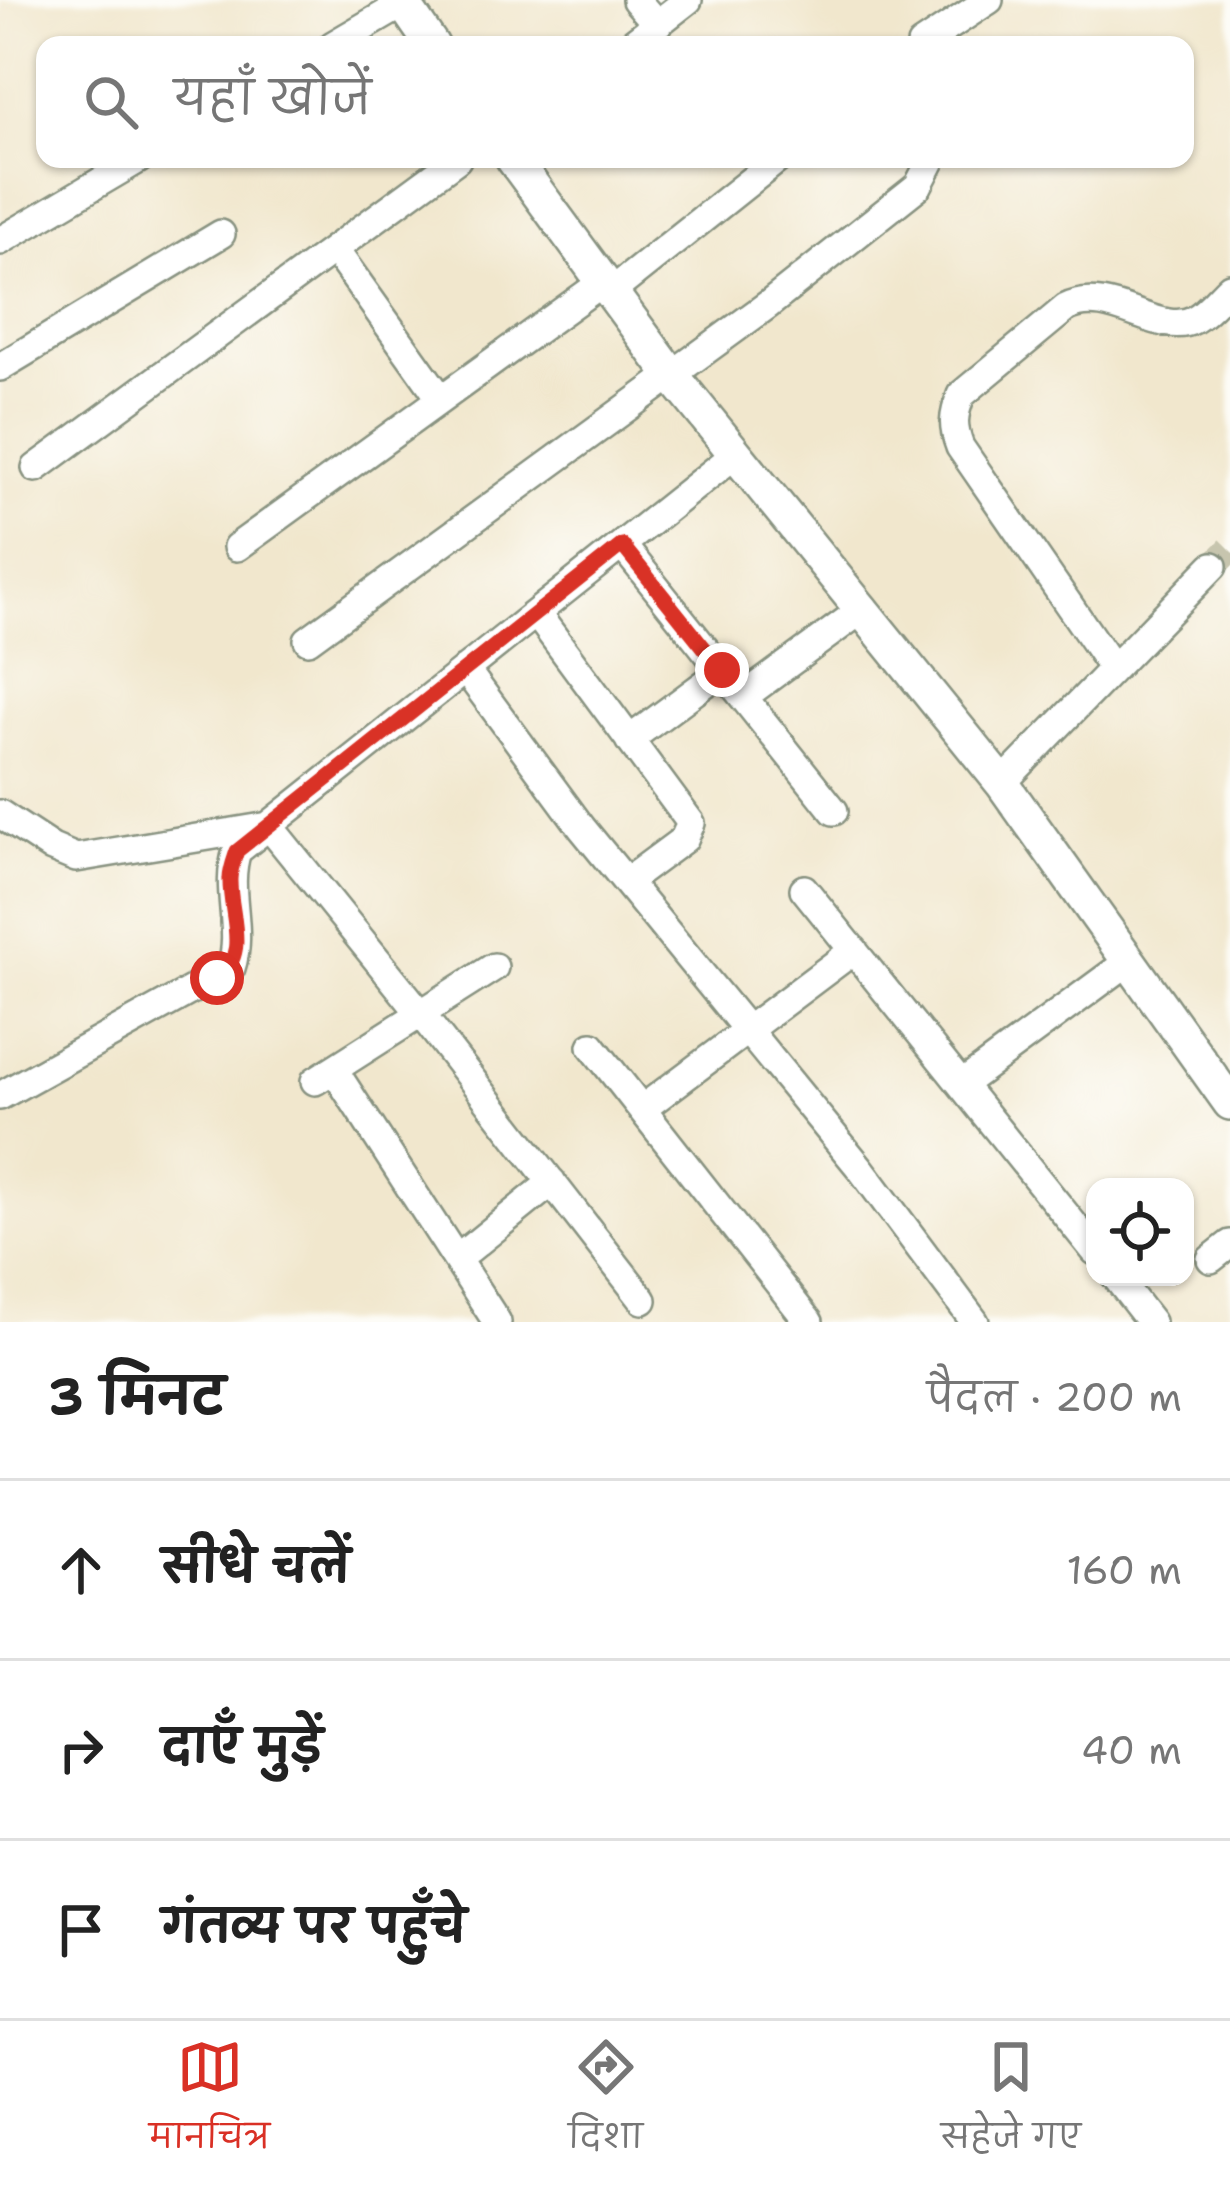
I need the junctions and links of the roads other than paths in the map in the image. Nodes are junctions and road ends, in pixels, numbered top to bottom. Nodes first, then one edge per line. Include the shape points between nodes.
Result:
1 (636, 0) edge
2 (688, 0) edge
3 (989, 0) edge
4 (402, 2) edge
5 (657, 24) junction
6 (347, 36) edge
7 (426, 36) edge
8 (642, 36) edge
9 (938, 36) edge
10 (124, 168) edge
11 (445, 168) edge
12 (520, 168) edge
13 (766, 168) edge
14 (927, 168) edge
15 (221, 234) dead end
16 (0, 241) edge
17 (334, 249) junction
18 (1230, 286) edge
19 (607, 287) junction
20 (0, 367) edge
21 (671, 374) junction
22 (441, 399) junction
23 (737, 453) junction
24 (36, 468) dead end
25 (622, 545) junction
26 (237, 548) dead end
27 (1213, 566) tunnel mouth
28 (863, 608) junction
29 (536, 613) junction
30 (308, 640) dead end
31 (1112, 666) junction
32 (465, 669) junction
33 (722, 670) junction
34 (743, 697) junction
35 (629, 740) junction
36 (1002, 783) junction
37 (834, 811) dead end
38 (0, 814) edge
39 (269, 826) junction
40 (626, 882) junction
41 (804, 890) dead end
42 (854, 950) junction
43 (1129, 961) junction
44 (494, 967) dead end
45 (421, 1013) junction
46 (749, 1032) junction
47 (592, 1046) dead end
48 (962, 1084) junction
49 (0, 1096) edge
50 (1230, 1103) edge
51 (642, 1109) junction
52 (552, 1182) junction
53 (1086, 1240) edge
54 (457, 1259) junction
55 (1121, 1286) edge
56 (643, 1300) dead end
57 (1140, 1318) edge
58 (497, 1322) edge
59 (809, 1322) edge
60 (975, 1322) edge

1 - 5 street
2 - 5 street
3 - 9 street
4 - 6 street
4 - 7 street
5 - 8 street
10 - 16 street
11 - 17 street
12 - 19 street
13 - 19 street
14 - 21 street via 918,185
15 - 20 street
17 - 22 street
17 - 24 street
18 - 31 street via 1192,322 1176,324 1080,300 961,395 954,413 960,447
19 - 21 street
19 - 22 street
21 - 23 street
21 - 30 street
22 - 26 street
23 - 25 street
23 - 28 street
25 - 29 street
25 - 33 street
27 - 31 street
28 - 34 street
28 - 36 street
29 - 32 street
29 - 35 street
31 - 36 street
32 - 39 street
32 - 40 street
33 - 34 street
33 - 35 street
34 - 37 street
35 - 40 street via 691,823 684,839
36 - 43 street
38 - 39 street via 76,858
39 - 45 street
39 - 49 street via 237,851 229,875 237,950 231,968
40 - 46 street
41 - 42 street
42 - 46 street
42 - 48 street
43 - 48 street
43 - 50 street
44 - 45 street
45 - 52 street
45 - 54 street via 324,1075
46 - 51 street
46 - 60 street
47 - 51 street
48 - 53 street
51 - 59 street
52 - 54 street
52 - 56 street
54 - 58 street
55 - 57 street

